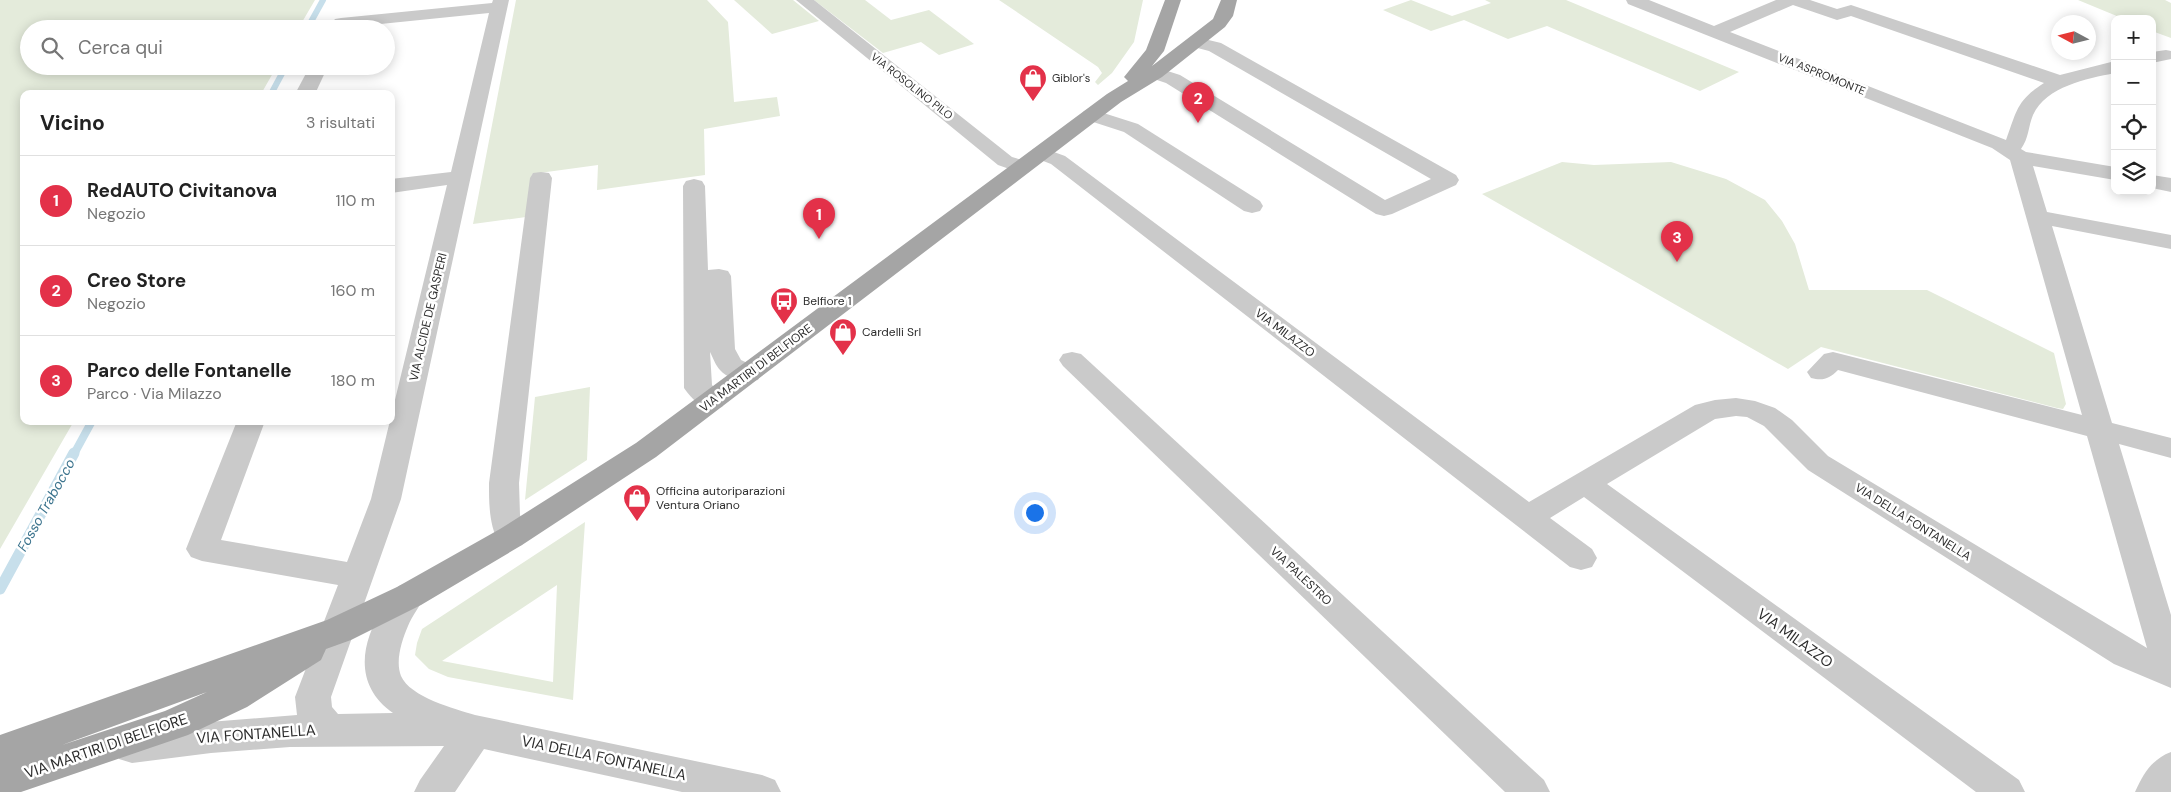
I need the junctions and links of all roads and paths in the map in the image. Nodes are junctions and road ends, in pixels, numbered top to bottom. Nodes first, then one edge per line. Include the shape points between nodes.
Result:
1 (804, 0) edge
2 (1173, 0) edge
3 (1229, 0) edge
4 (1634, 0) edge
5 (1793, 0) edge
6 (500, 3) edge
7 (342, 20) edge
8 (1714, 32) junction
9 (1196, 42) junction
10 (2111, 67) edge
11 (1155, 73) junction
12 (314, 75) edge
13 (2061, 82) junction
14 (307, 90) edge
15 (1114, 98) junction
16 (1091, 114) junction
17 (2015, 153) junction
18 (1031, 160) junction
19 (2111, 173) edge
20 (460, 177) junction
21 (541, 178) dead end
22 (2156, 182) edge
23 (2171, 184) edge
24 (395, 185) edge
25 (694, 186) dead end
26 (1252, 206) dead end
27 (2039, 217) junction
28 (2171, 242) edge
29 (696, 279) junction
30 (1072, 360) dead end
31 (1820, 372) dead end
32 (748, 374) junction
33 (712, 401) junction
34 (249, 425) edge
35 (2101, 429) junction
36 (2171, 448) edge
37 (1585, 483) junction
38 (1527, 517) junction
39 (511, 537) junction
40 (1581, 558) dead end
41 (358, 576) junction
42 (409, 596) junction
43 (339, 630) junction
44 (2171, 673) edge
45 (331, 730) junction
46 (475, 731) junction
47 (0, 751) edge
48 (92, 753) junction
49 (2171, 769) edge
50 (0, 782) edge
51 (433, 792) edge
52 (762, 792) edge
53 (1531, 792) edge
54 (2006, 792) edge
55 (2154, 792) edge

1 - 18 street, VIA ROSOLINO PILO via 1005,161
2 - 15 main road, VIA MARTIRI DI BELFIORE via 1155,51
3 - 9 main road, VIA MARTIRI DI BELFIORE via 1219,23
4 - 8 street, VIA ASPROMONTE
5 - 8 street
5 - 13 street via 1837,15 1851,10
6 - 7 street
6 - 20 street, VIA ALCIDE DE GASPERI
8 - 17 street, VIA ASPROMONTE
9 - 11 main road, VIA MARTIRI DI BELFIORE
9 - 11 street via 1215,47 1448,180 1384,209 1173,79
10 - 13 street
11 - 15 main road, VIA MARTIRI DI BELFIORE
12 - 14 street
13 - 17 street via 2030,105 2022,120
15 - 16 main road, VIA MARTIRI DI BELFIORE
16 - 18 main road, VIA MARTIRI DI BELFIORE
16 - 26 street via 1131,128
17 - 19 street, VIA ASPROMONTE
17 - 27 street, VIA DELLA FONTANELLA
18 - 32 main road, VIA MARTIRI DI BELFIORE
18 - 38 street, VIA MILAZZO via 1058,160
20 - 24 street
20 - 41 street, VIA ALCIDE DE GASPERI via 386,499
21 - 39 street via 504,483 505,515
22 - 23 street
25 - 29 street
27 - 28 street
27 - 35 street, VIA DELLA FONTANELLA
29 - 32 street via 719,276 722,349 730,365
29 - 33 street via 698,388
30 - 53 street, VIA PALESTRO
31 - 35 street via 1833,360
32 - 33 main road, VIA MARTIRI DI BELFIORE
33 - 39 main road, VIA MARTIRI DI BELFIORE via 646,450
34 - 41 street via 202,549
35 - 36 street
35 - 44 street, VIA DELLA FONTANELLA
37 - 38 street
37 - 44 street, VIA DELLA FONTANELLA via 1705,412 1731,405 1758,411 1782,427 1805,454 1818,463 2126,654
37 - 54 street, VIA MILAZZO
38 - 40 street, VIA MILAZZO
39 - 42 main road, VIA MARTIRI DI BELFIORE
41 - 43 street, VIA ALCIDE DE GASPERI
42 - 43 main road, VIA MARTIRI DI BELFIORE
42 - 46 street via 384,643 381,658 384,681 396,696 424,715
43 - 45 street, VIA FONTANELLA via 313,697 314,714
43 - 47 main road, VIA MARTIRI DI BELFIORE
43 - 48 main road, VIA MARTIRI DI BELFIORE via 234,696 175,724
45 - 46 street, VIA FONTANELLA
45 - 48 street, VIA FONTANELLA via 203,737
46 - 51 street
46 - 52 street, VIA DELLA FONTANELLA
48 - 50 main road, VIA MARTIRI DI BELFIORE
49 - 55 street

